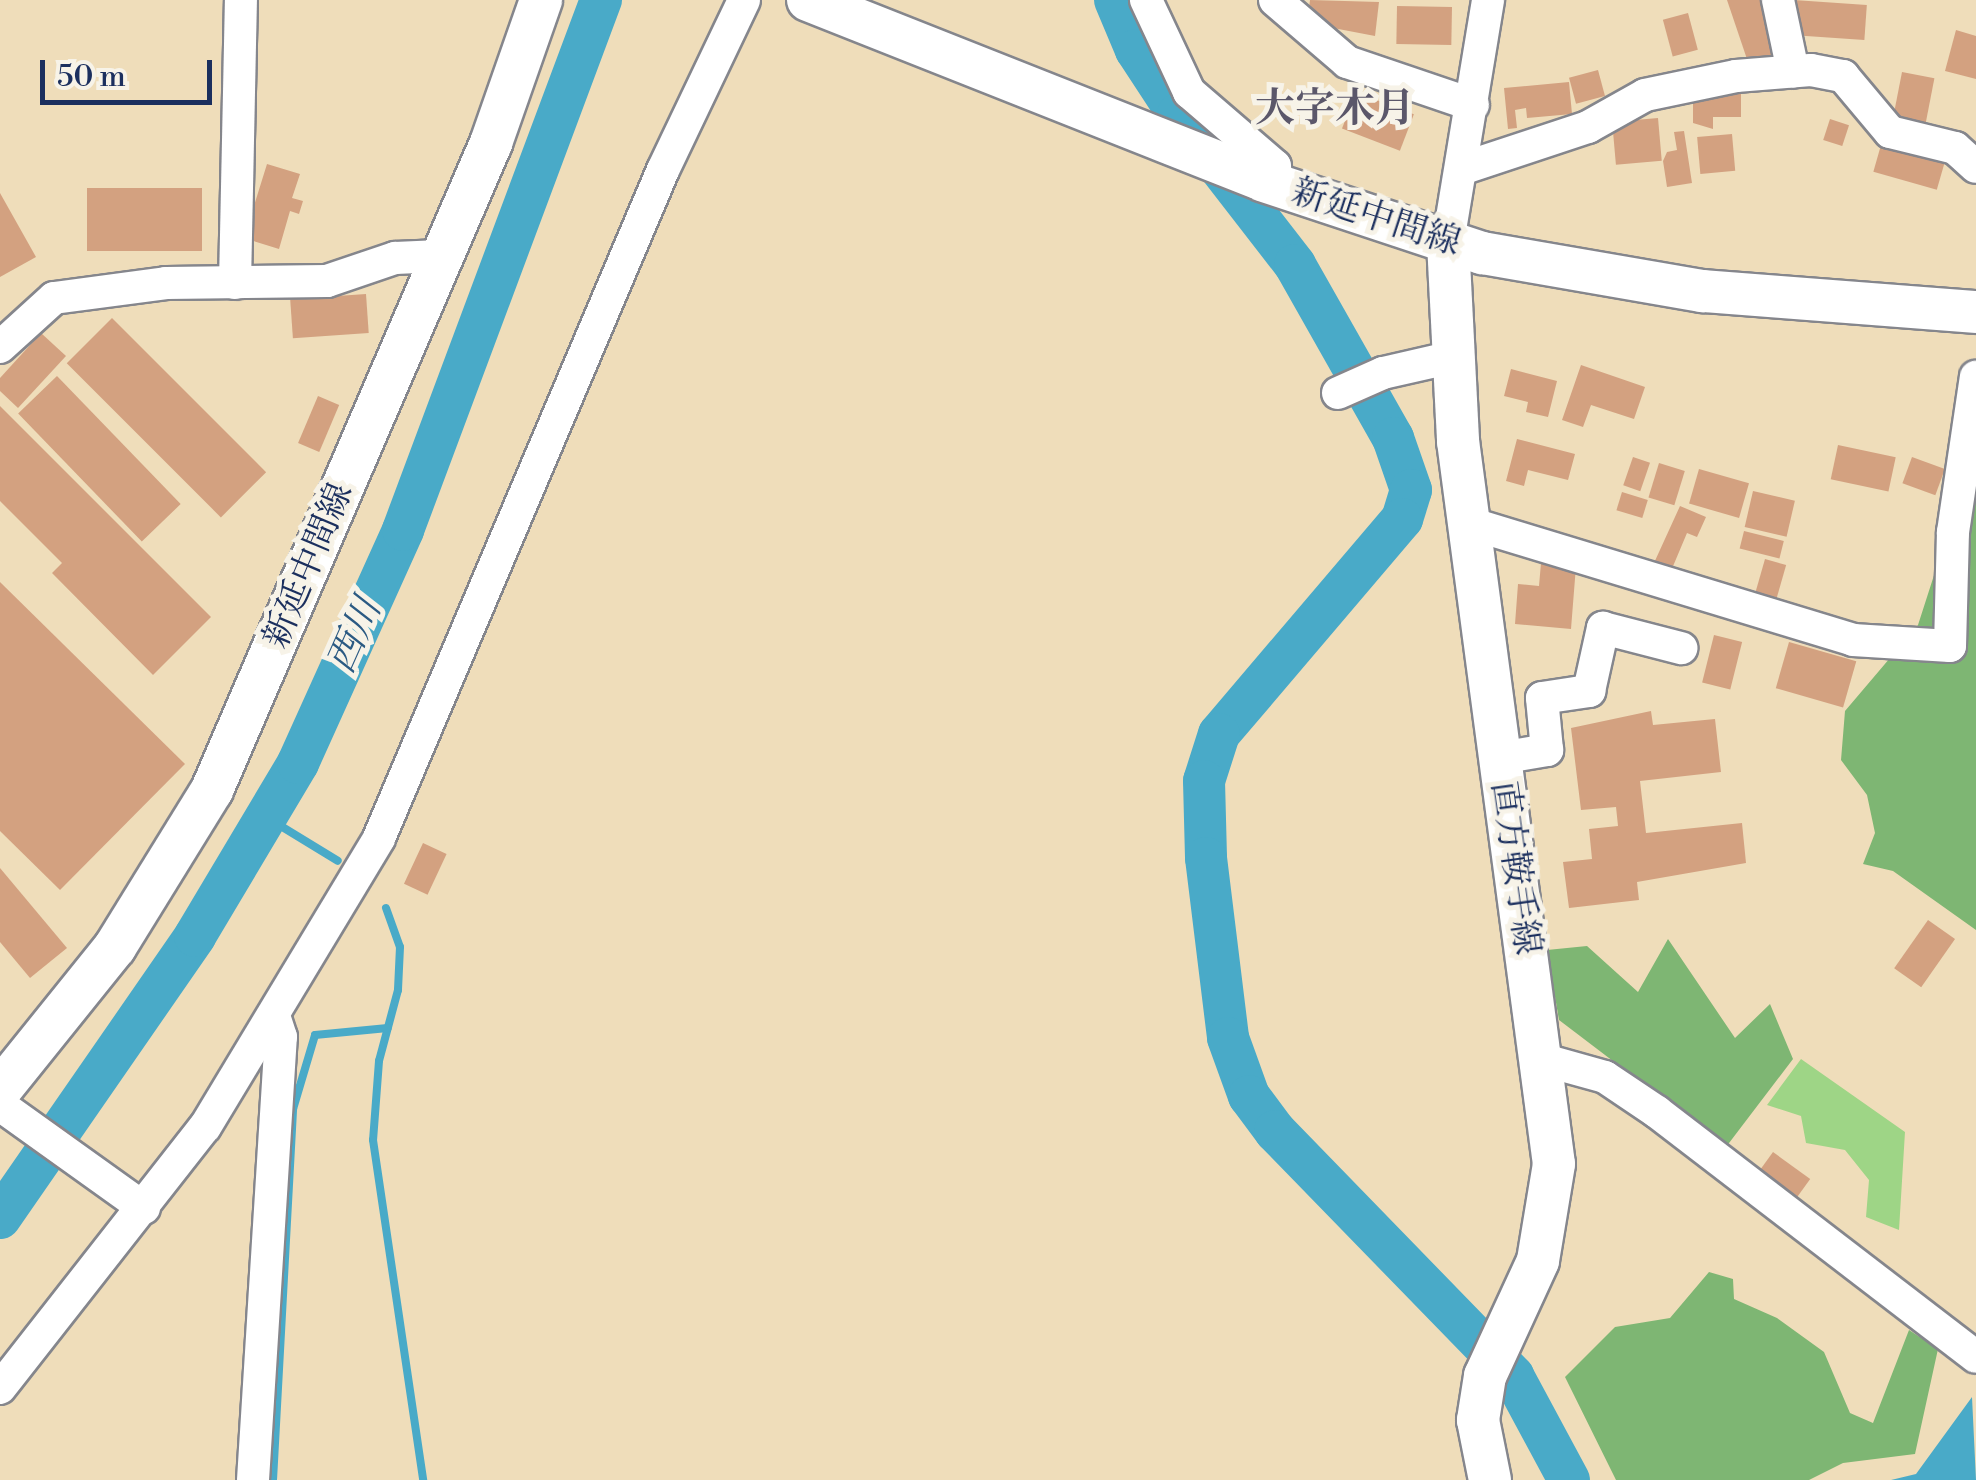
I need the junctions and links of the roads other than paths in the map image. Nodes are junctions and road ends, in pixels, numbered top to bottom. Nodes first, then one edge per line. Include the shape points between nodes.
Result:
1 (241, 0) edge
2 (541, 0) edge
3 (744, 0) edge
4 (808, 0) edge
5 (1146, 0) edge
6 (1275, 0) edge
7 (1488, 0) edge
8 (1778, 0) edge
9 (1794, 71) junction
10 (1473, 105) junction
11 (1976, 167) edge
12 (1464, 168) junction
13 (1270, 182) junction
14 (1448, 242) junction
15 (440, 256) junction
16 (235, 282) junction
17 (1976, 312) edge
18 (0, 347) edge
19 (1449, 358) junction
20 (1976, 377) edge
21 (1338, 394) dead end
22 (1469, 523) junction
23 (1681, 648) dead end
24 (1500, 758) junction
25 (274, 1016) junction
26 (1544, 1060) junction
27 (3, 1107) edge
28 (140, 1204) junction
29 (1976, 1357) edge
30 (0, 1388) edge
31 (253, 1480) edge
32 (1490, 1480) edge

1 - 16 street
2 - 15 main road, 新延中間線 via 512,92
3 - 25 street via 663,170 379,838
4 - 13 main road, 新延中間線
5 - 13 street via 1189,92 1274,166
6 - 10 street via 1347,62
7 - 10 street
8 - 9 street
9 - 11 street via 1843,76 1890,132 1955,148
9 - 12 street via 1645,94 1588,127
10 - 12 street
12 - 14 street
13 - 14 main road, 新延中間線
14 - 17 main road, 新延中間線 via 1703,292
14 - 19 main road, 直方鞍手線
15 - 16 street via 395,258 327,282
15 - 27 main road, 新延中間線 via 212,790
16 - 18 street via 166,283 54,298
19 - 21 street via 1382,373
19 - 22 main road, 直方鞍手線
20 - 22 street via 1953,532 1950,646 1853,640
22 - 24 main road, 直方鞍手線
23 - 24 street via 1603,628 1589,691 1542,698 1547,750
24 - 26 main road, 直方鞍手線
25 - 28 street
25 - 31 street via 281,1037
26 - 29 street via 1604,1076 1657,1112
26 - 32 main road, 直方鞍手線 via 1554,1164 1549,1222 1485,1376 1478,1420
27 - 28 street
28 - 30 street

